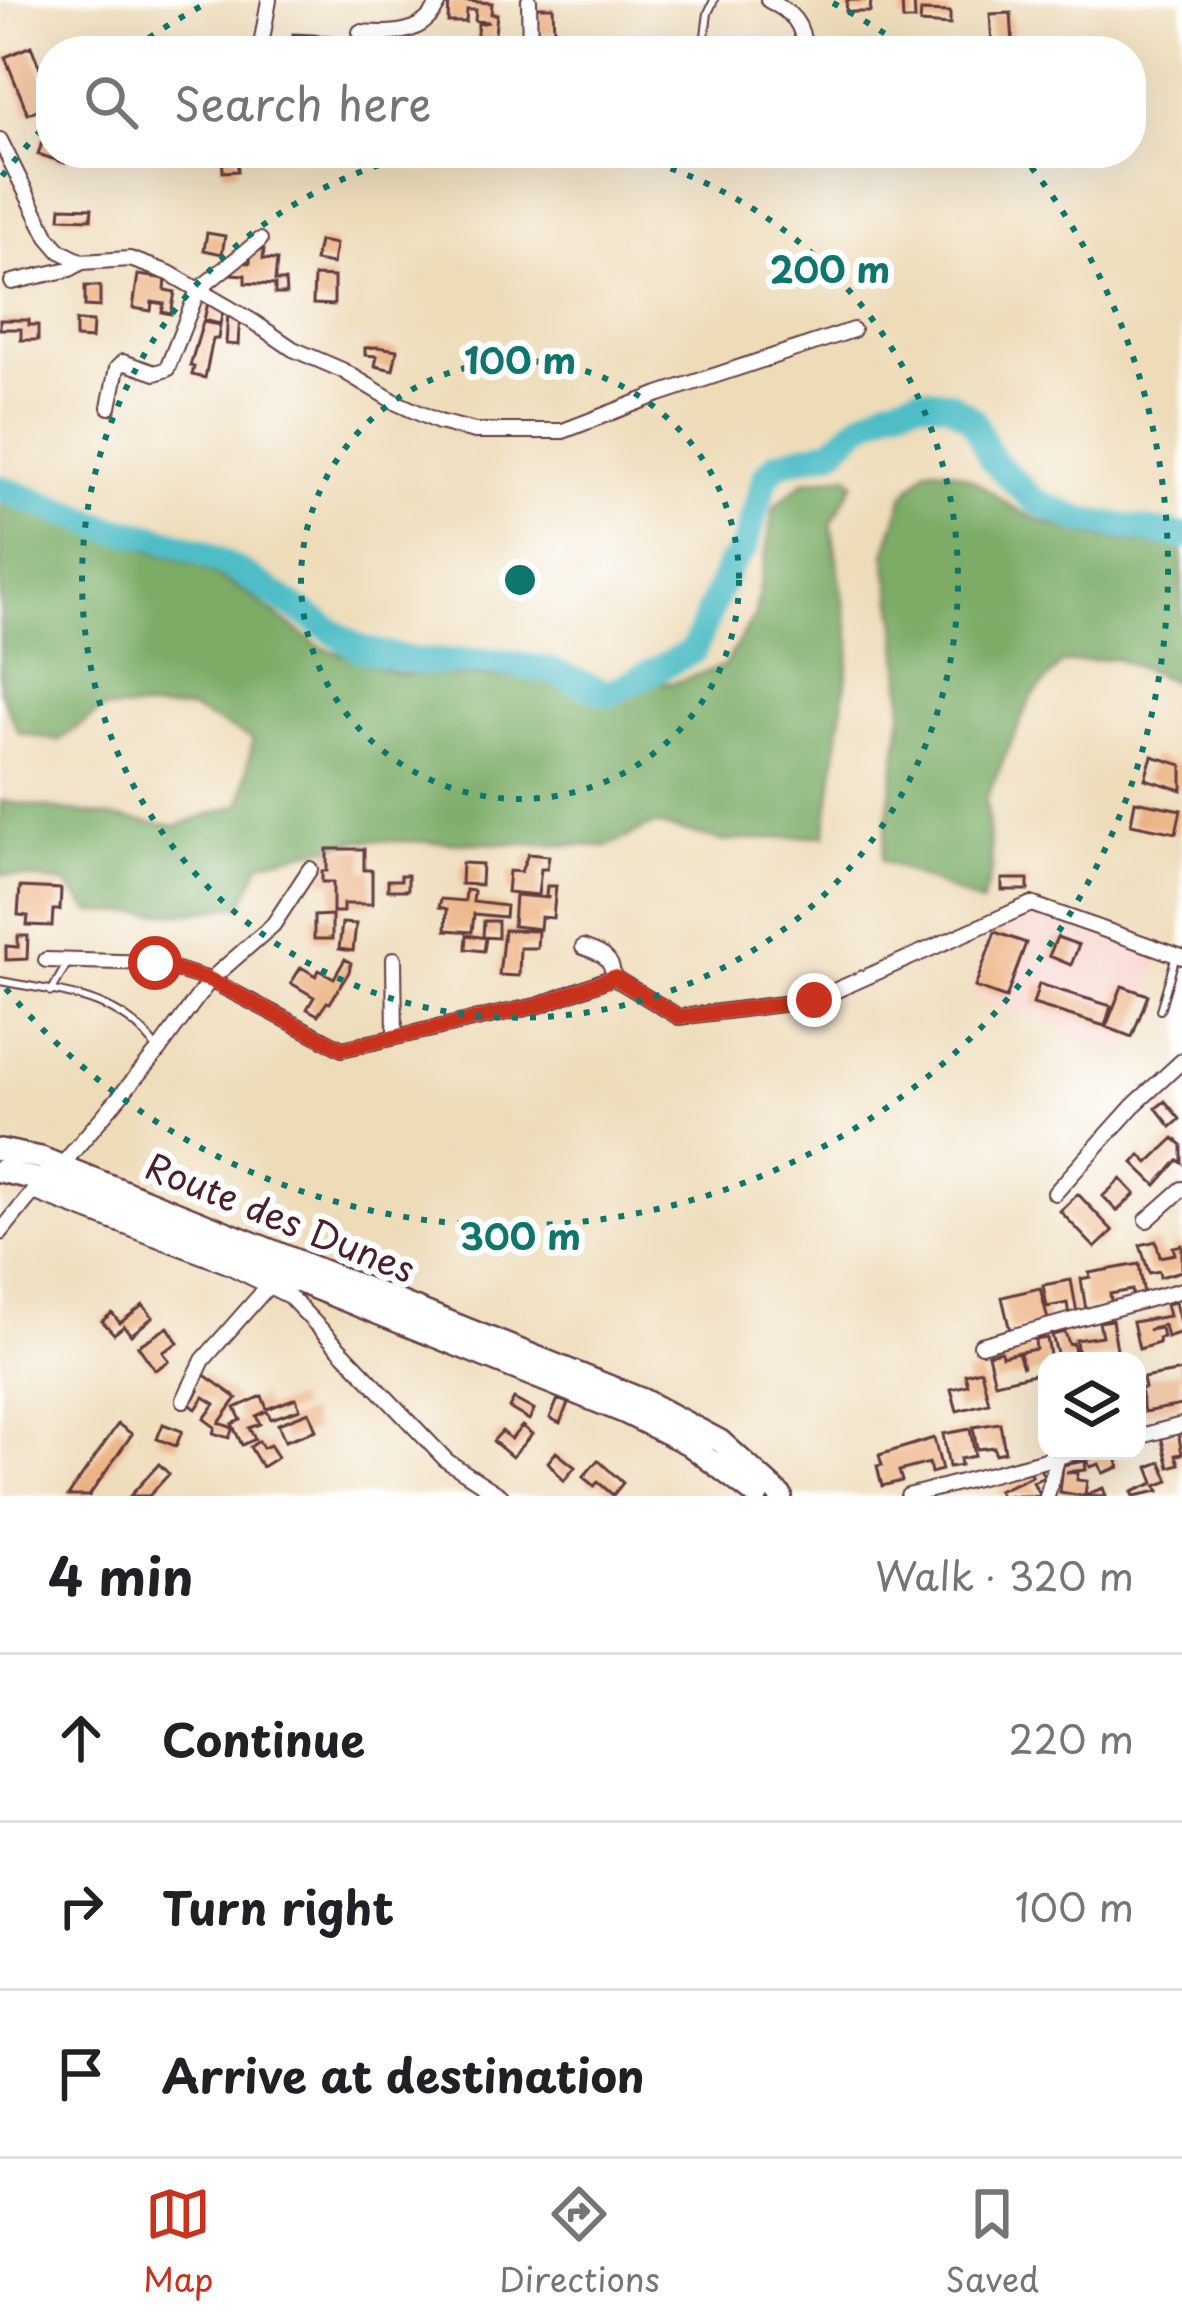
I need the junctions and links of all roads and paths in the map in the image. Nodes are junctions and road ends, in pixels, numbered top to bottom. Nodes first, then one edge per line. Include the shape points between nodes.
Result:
1 (269, 0) edge
2 (440, 0) edge
3 (529, 0) edge
4 (714, 0) edge
5 (768, 0) edge
6 (360, 32) dead end
7 (263, 36) edge
8 (530, 36) edge
9 (705, 36) edge
10 (800, 36) edge
11 (0, 140) edge
12 (260, 240) dead end
13 (82, 262) junction
14 (12, 282) dead end
15 (198, 290) junction
16 (853, 331) dead end
17 (109, 407) dead end
18 (310, 869) dead end
19 (583, 946) dead end
20 (1179, 957) edge
21 (394, 959) dead end
22 (46, 960) dead end
23 (70, 960) junction
24 (614, 977) junction
25 (210, 980) junction
26 (0, 981) edge
27 (51, 992) junction
28 (1160, 1010) dead end
29 (395, 1037) junction
30 (158, 1051) junction
31 (1182, 1060) edge
32 (0, 1150) edge
33 (61, 1166) junction
34 (0, 1172) edge
35 (1182, 1190) edge
36 (1055, 1193) dead end
37 (1147, 1220) dead end
38 (0, 1233) edge
39 (270, 1284) junction
40 (1182, 1290) edge
41 (981, 1345) dead end
42 (184, 1400) dead end
43 (1182, 1425) edge
44 (1146, 1435) edge
45 (1043, 1460) edge
46 (1057, 1460) edge
47 (501, 1496) edge
48 (757, 1496) edge
49 (781, 1496) edge
50 (908, 1496) edge
51 (1047, 1496) edge

1 - 7 street
2 - 6 street via 423,24 400,34
3 - 8 street
4 - 9 lane
5 - 10 street via 794,16
11 - 13 street via 48,237
12 - 15 street
13 - 14 street
13 - 15 street via 130,259
15 - 16 street via 397,403 475,430 563,430
15 - 17 street via 167,369 123,362
18 - 25 street via 273,925
19 - 24 street via 604,955
20 - 24 street via 1031,904 814,1000 679,1017
20 - 28 lane
21 - 29 street
22 - 23 street
23 - 25 street via 155,963
23 - 27 lane
24 - 29 street via 540,1005
25 - 29 street via 342,1049
25 - 30 street
26 - 27 lane
27 - 30 lane via 122,1012
30 - 33 street
31 - 36 street
32 - 33 main road, Route des Dunes
33 - 49 main road, Route des Dunes via 643,1400 720,1441
34 - 48 main road, Route des Dunes via 91,1198 626,1413 687,1443
35 - 37 street
38 - 39 street via 33,1192
39 - 42 street via 203,1360
39 - 47 street via 448,1461
40 - 41 street
43 - 44 street
45 - 50 street
46 - 51 street

